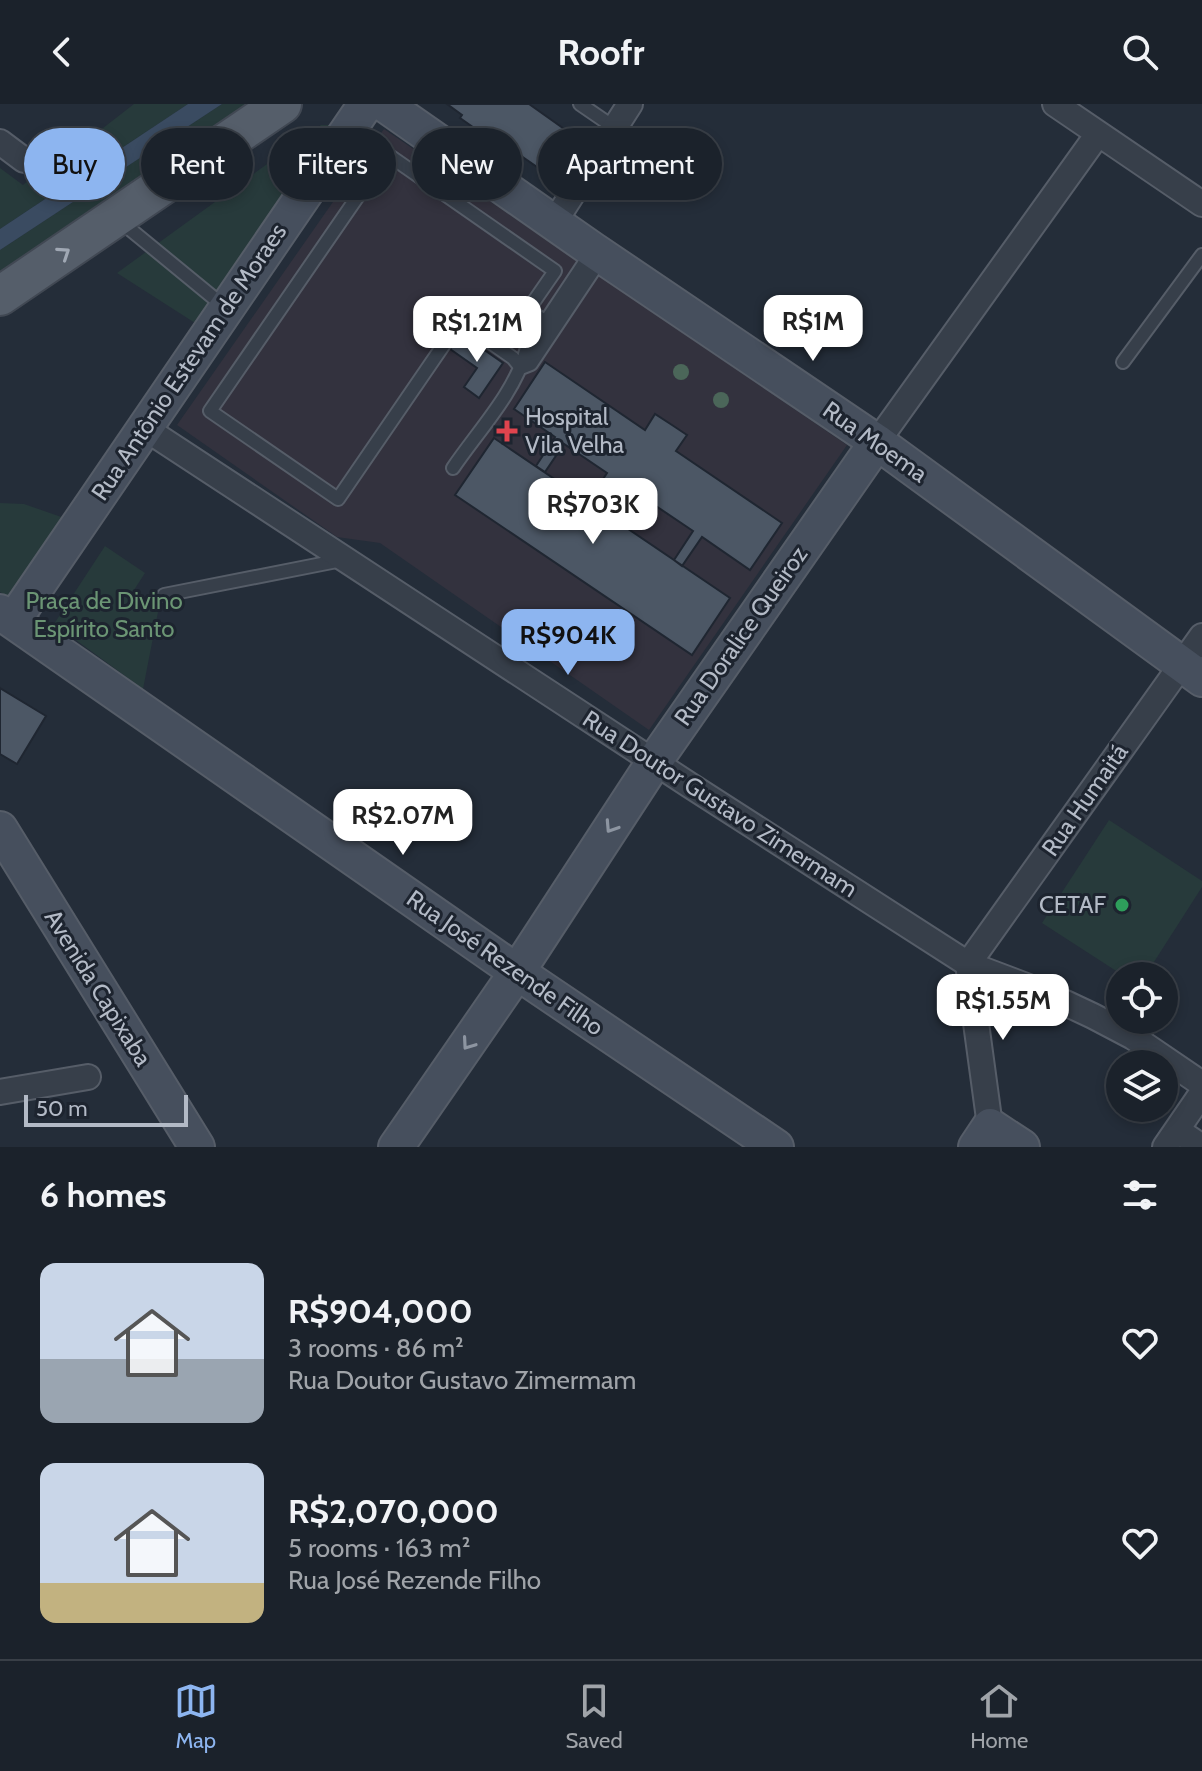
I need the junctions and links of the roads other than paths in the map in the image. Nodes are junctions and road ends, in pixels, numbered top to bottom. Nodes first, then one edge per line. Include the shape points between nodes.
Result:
1 (282, 104) edge
2 (366, 104) edge
3 (384, 104) edge
4 (580, 104) edge
5 (630, 104) edge
6 (1055, 104) edge
7 (615, 128) joint
8 (1098, 134) junction
9 (0, 142) edge
10 (24, 160) dead end
11 (569, 200) edge
12 (1202, 204) edge
13 (115, 218) junction
14 (555, 221) junction
15 (598, 253) junction
16 (1202, 255) edge
17 (0, 296) edge
18 (226, 308) junction
19 (546, 322) junction
20 (1123, 362) dead end
21 (521, 368) junction
22 (143, 427) junction
23 (877, 442) junction
24 (453, 468) dead end
25 (345, 560) junction
26 (164, 595) dead end
27 (6, 616) edge
28 (1202, 636) edge
29 (1191, 672) edge
30 (654, 762) junction
31 (0, 829) edge
32 (968, 964) junction
33 (517, 972) junction
34 (88, 1077) dead end
35 (1202, 1084) edge
36 (0, 1092) edge
37 (1202, 1093) edge
38 (983, 1137) edge
39 (1171, 1139) edge
40 (197, 1147) edge
41 (396, 1147) edge
42 (776, 1147) edge
43 (1022, 1147) edge
44 (1202, 1147) edge

1 - 13 main road
2 - 18 street, Rua Antônio Estevam de Moraes
3 - 14 street, Rua Moema
4 - 7 lane
5 - 7 street
6 - 8 street
8 - 12 street
8 - 23 street, Rua Doralice Queiroz
9 - 10 street
11 - 14 street
17 -> 13 main road
13 - 18 lane
14 - 15 street, Rua Moema
15 - 19 lane
15 - 21 lane via 531,364
15 - 23 street, Rua Moema
16 - 20 lane
18 - 22 street, Rua Antônio Estevam de Moraes
19 - 21 lane
19 - 21 lane via 528,310 555,271 387,154 210,411 338,499 460,321
21 - 24 lane
22 - 25 street, Rua Doutor Gustavo Zimermam
22 - 27 street, Rua Antônio Estevam de Moraes
23 - 29 street, Rua Moema
23 - 30 street, Rua Doralice Queiroz
25 - 26 lane
25 - 30 street, Rua Doutor Gustavo Zimermam
27 - 33 street, Rua José Rezende Filho
28 - 29 street, Rua Humaitá
29 - 32 street, Rua Humaitá
30 - 32 street, Rua Doutor Gustavo Zimermam
30 -> 33 street, Rua Doralice Queiroz
31 - 40 street, Avenida Capixaba
32 - 35 street, Rua Doutor Gustavo Zimermam via 1093,1016
32 - 38 street
33 -> 41 street, Rua Doralice Queiroz
33 - 42 street, Rua José Rezende Filho
34 - 36 street
37 - 39 street
38 - 43 street
39 - 44 street

